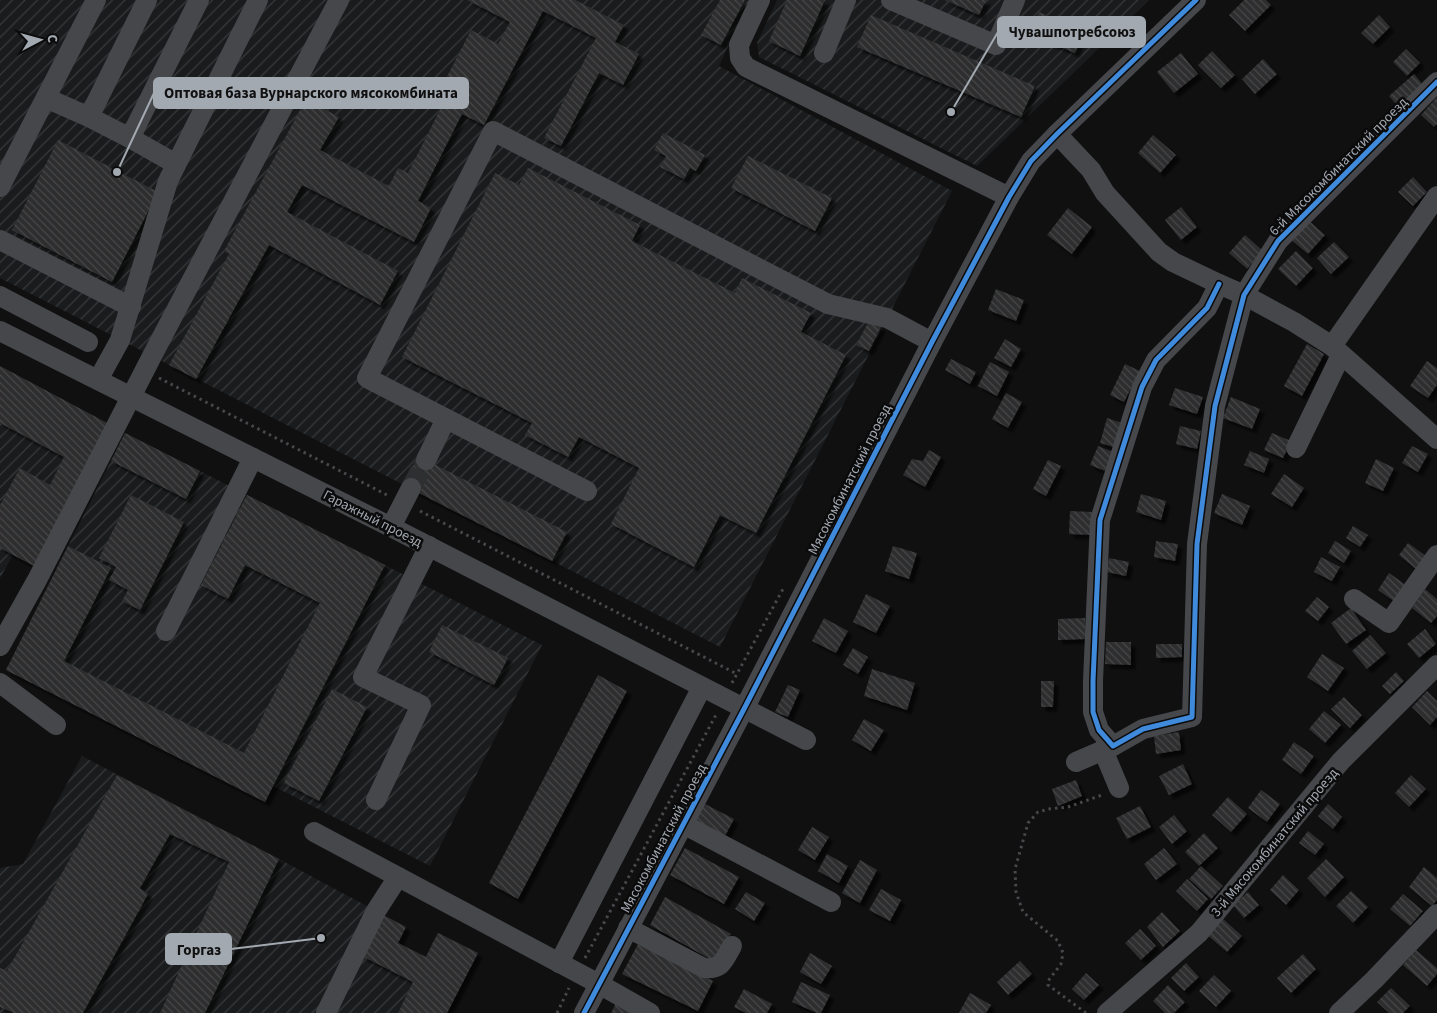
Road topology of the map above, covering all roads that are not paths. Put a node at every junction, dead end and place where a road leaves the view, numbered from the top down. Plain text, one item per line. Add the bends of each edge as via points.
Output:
1 (96, 0) edge
2 (147, 0) edge
3 (199, 0) edge
4 (258, 0) edge
5 (339, 0) edge
6 (760, 0) edge
7 (846, 0) edge
8 (891, 0) edge
9 (1015, 0) edge
10 (1196, 0) edge
11 (824, 53) dead end
12 (1437, 82) edge
13 (46, 98) junction
14 (88, 118) junction
15 (1057, 134) junction
16 (130, 138) junction
17 (176, 164) junction
18 (0, 187) edge
19 (1009, 196) junction
20 (1437, 196) edge
21 (0, 240) edge
22 (1219, 284) junction
23 (1244, 295) junction
24 (0, 296) edge
25 (131, 307) junction
26 (0, 331) edge
27 (88, 342) dead end
28 (932, 342) junction
29 (1337, 350) junction
30 (98, 380) junction
31 (131, 397) junction
32 (446, 419) junction
33 (1437, 439) edge
34 (1296, 448) dead end
35 (253, 458) junction
36 (426, 460) tunnel mouth
37 (587, 491) dead end
38 (407, 496) tunnel mouth
39 (391, 527) junction
40 (428, 546) junction
41 (1437, 555) edge
42 (1354, 599) dead end
43 (166, 631) dead end
44 (0, 646) edge
45 (1437, 665) edge
46 (0, 683) edge
47 (702, 687) junction
48 (744, 709) junction
49 (56, 725) dead end
50 (806, 740) dead end
51 (1108, 748) junction
52 (1076, 762) dead end
53 (1119, 788) road end
54 (376, 800) dead end
55 (684, 824) junction
56 (314, 832) dead end
57 (398, 877) junction
58 (831, 902) dead end
59 (1437, 914) edge
60 (628, 928) junction
61 (732, 946) dead end
62 (559, 963) junction
63 (598, 984) junction
64 (326, 1013) edge
65 (584, 1013) edge
66 (650, 1013) edge
67 (1106, 1013) edge
68 (1339, 1013) edge

1 - 13 street
2 - 14 street
3 - 16 street
4 - 17 street
5 - 31 street
6 - 19 street via 739,45 740,58 746,67
7 - 11 street
8 - 9 street via 996,45
10 - 15 street, Мясокомбинатский проезд
12 - 23 street, 6-й Мясокомбинатский проезд via 1278,241
13 - 14 street
13 - 18 street
14 - 16 street
15 - 19 street, Мясокомбинатский проезд via 1031,161
15 - 22 street via 1158,252
16 - 17 street
17 - 25 street via 168,181
19 - 28 street, Мясокомбинатский проезд
20 - 29 street
21 - 25 street
22 - 23 street
22 - 51 street via 1207,308 1152,367 1142,388 1100,520 1092,681 1094,712
23 - 29 street
23 - 51 street, 6-й Мясокомбинатский проезд via 1215,406 1197,544 1192,717 1143,729
24 - 27 street
25 - 30 street via 120,340
26 - 30 street, Гаражный проезд
28 - 32 street via 887,318 828,304 493,132 367,378
28 - 48 street, Мясокомбинатский проезд
29 - 33 street
29 - 34 street
30 - 31 street, Гаражный проезд
31 - 35 street, Гаражный проезд
31 - 44 street
32 - 36 street
32 - 37 street
35 - 39 street, Гаражный проезд
35 - 43 street
38 - 39 street
39 - 40 street, Гаражный проезд
40 - 47 street, Гаражный проезд
40 - 54 street via 363,677 422,705
41 - 42 street via 1389,623
45 - 67 street, 3-й Мясокомбинатский проезд via 1341,761 1199,932
46 - 49 street
47 - 48 street, Гаражный проезд
47 - 62 street
48 - 50 street, Гаражный проезд
48 - 55 street, Мясокомбинатский проезд
51 - 52 street
51 - 53 street
55 - 58 street
55 - 60 street, Мясокомбинатский проезд
56 - 57 street
57 - 62 street
57 - 64 street via 376,911
59 - 68 street
60 - 61 street via 704,968 714,969 722,964
60 - 63 street, Мясокомбинатский проезд
62 - 63 street
63 - 65 street, Мясокомбинатский проезд
63 - 66 street

